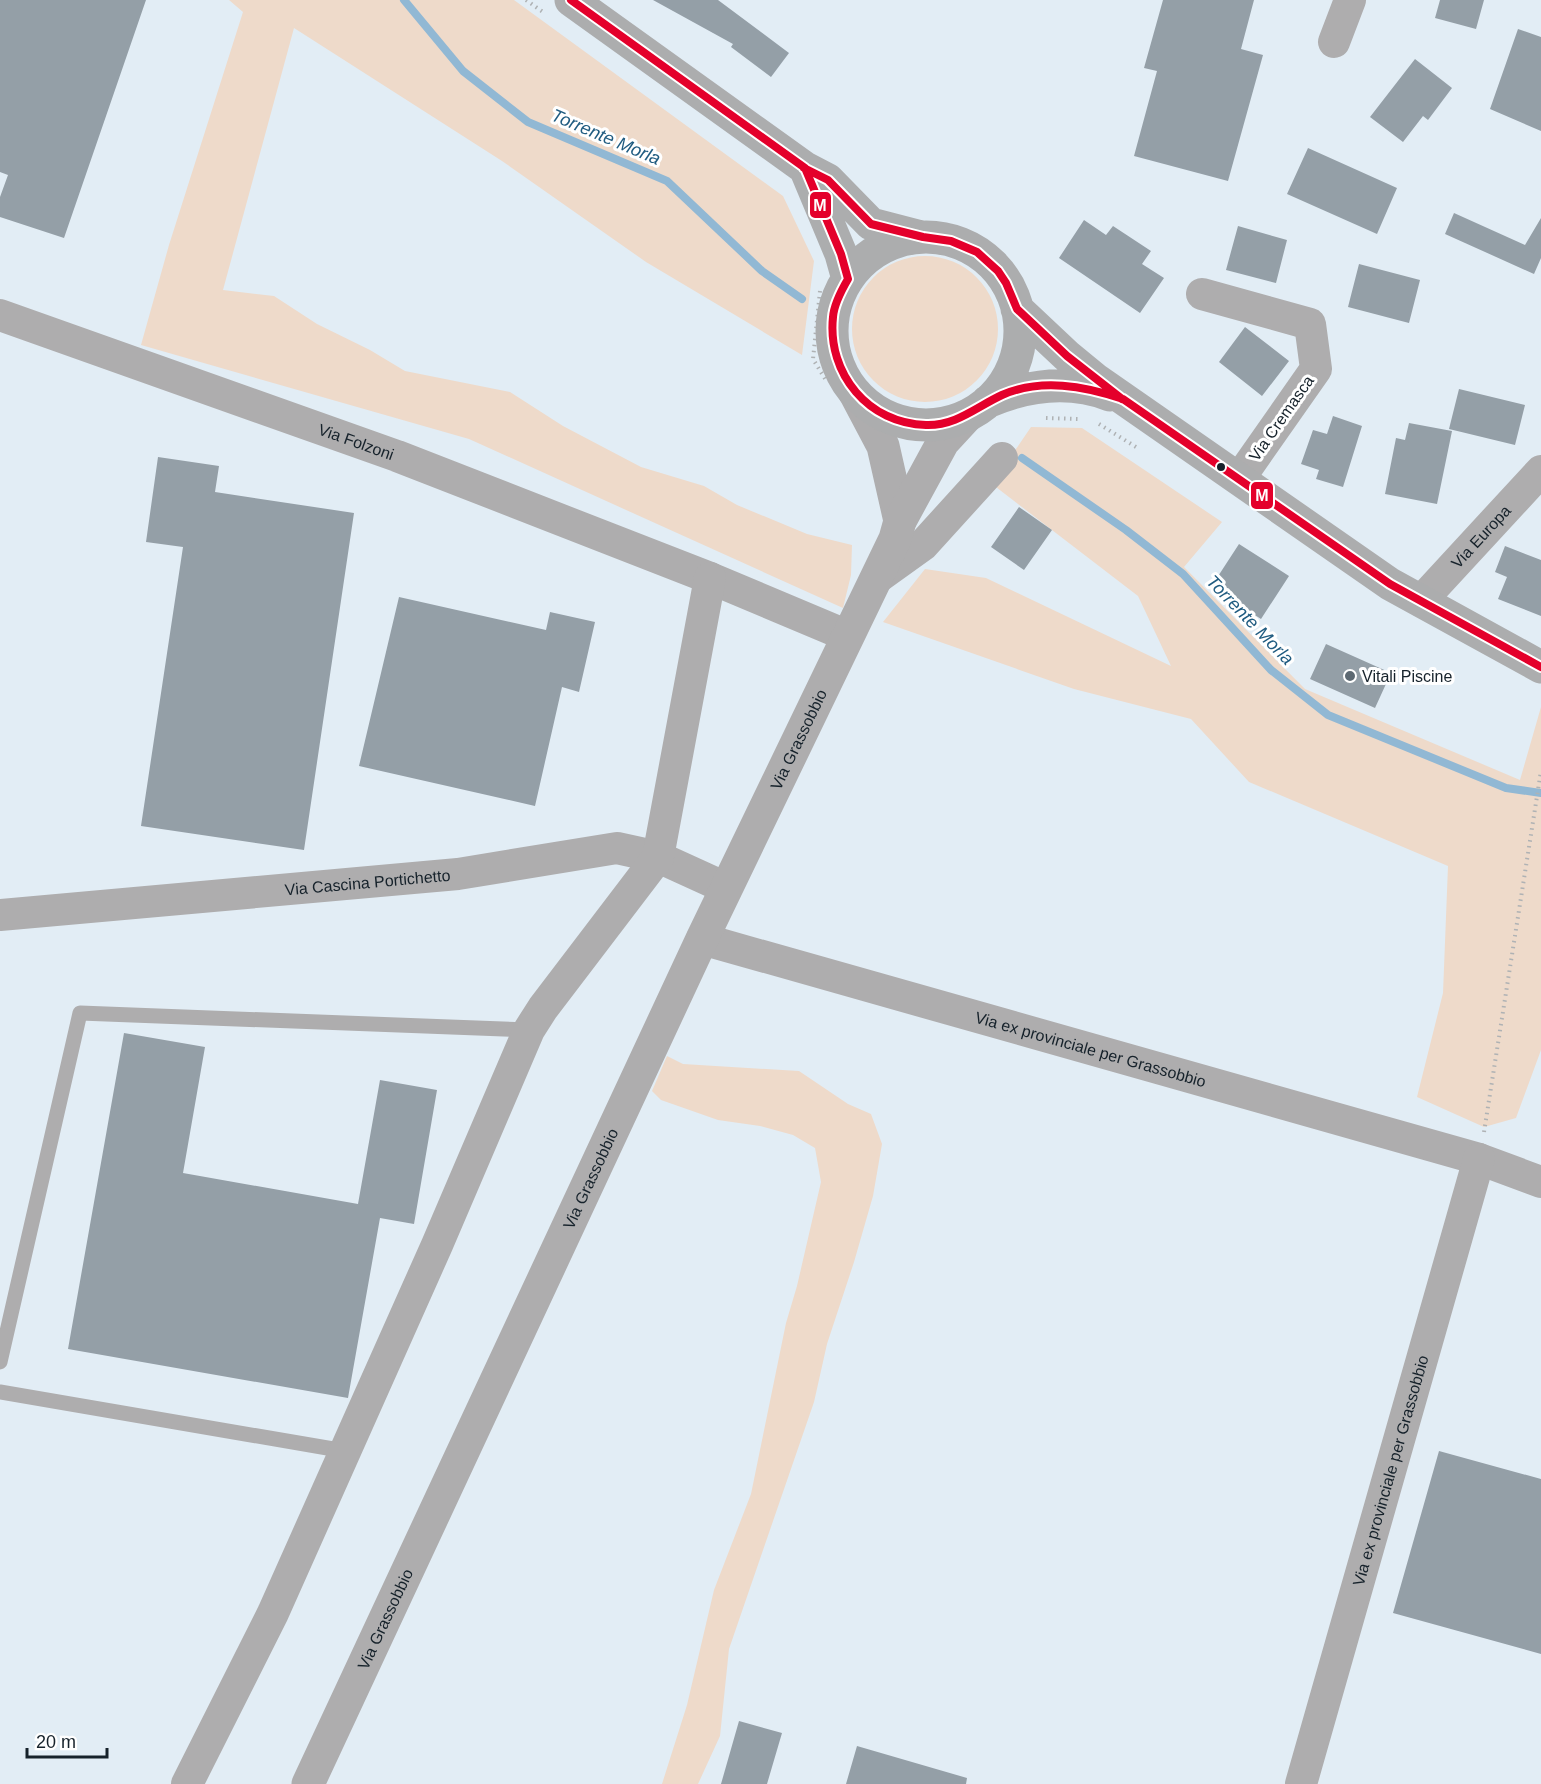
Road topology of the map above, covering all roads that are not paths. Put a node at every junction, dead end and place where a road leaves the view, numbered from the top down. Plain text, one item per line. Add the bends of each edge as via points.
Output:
1 (571, 0) edge
2 (1350, 0) edge
3 (1334, 42) dead end
4 (805, 168) junction
5 (923, 237) junction
6 (848, 279) junction
7 (1202, 294) dead end
8 (1017, 309) junction
9 (0, 315) edge
10 (855, 393) junction
11 (1123, 399) junction
12 (977, 409) junction
13 (1002, 458) dead end
14 (1541, 471) edge
15 (1239, 479) junction
16 (900, 521) junction
17 (710, 578) junction
18 (876, 578) junction
19 (1421, 601) junction
20 (848, 636) junction
21 (1541, 667) edge
22 (658, 857) junction
23 (726, 888) junction
24 (0, 915) edge
25 (702, 939) junction
26 (529, 1030) junction
27 (1479, 1159) junction
28 (1541, 1182) edge
29 (0, 1362) edge
30 (0, 1392) edge
31 (345, 1451) junction
32 (187, 1784) edge
33 (308, 1784) edge
34 (1301, 1784) edge

1 - 4 main road
2 - 3 street
4 - 5 main road via 828,180 871,224
4 - 6 main road
5 - 6 main road via 880,249
5 - 8 main road via 951,241 977,252 998,271
6 - 10 main road via 836,304 832,333 838,365
7 - 15 street, Via Cremasca via 1310,324 1316,369
8 - 11 main road, Via Cremasca via 1067,356
8 - 12 main road via 1020,326 1009,376
9 - 17 street, Via Folzoni via 397,456
10 - 12 main road via 879,413 907,424 938,425
10 - 16 street via 883,446
11 - 12 main road, Via Cremasca via 1080,386 1057,385 1009,393
11 - 15 main road, Via Cremasca
12 - 16 street, Via Grassobbio via 943,442
13 - 18 street, Via Grassobbio via 923,545
14 - 19 street, Via Europa
15 - 19 main road, Via Cremasca via 1390,584
16 - 18 street, Via Grassobbio
17 - 20 street, Via Folzoni
17 - 22 street
18 - 20 street, Via Grassobbio
19 - 21 main road, Via Cremasca
20 - 23 street, Via Grassobbio
22 - 23 street, Via Cascina Portichetto
22 - 24 street, Via Cascina Portichetto via 617,848 458,874
22 - 26 street
23 - 25 street, Via Grassobbio
25 - 27 street, Via ex provinciale per Grassobbio
25 - 33 street, Via Grassobbio
26 - 29 lane via 80,1013
26 - 31 street
27 - 28 street, Via ex provinciale per Grassobbio
27 - 34 street, Via ex provinciale per Grassobbio
30 - 31 lane
31 - 32 street via 273,1613

